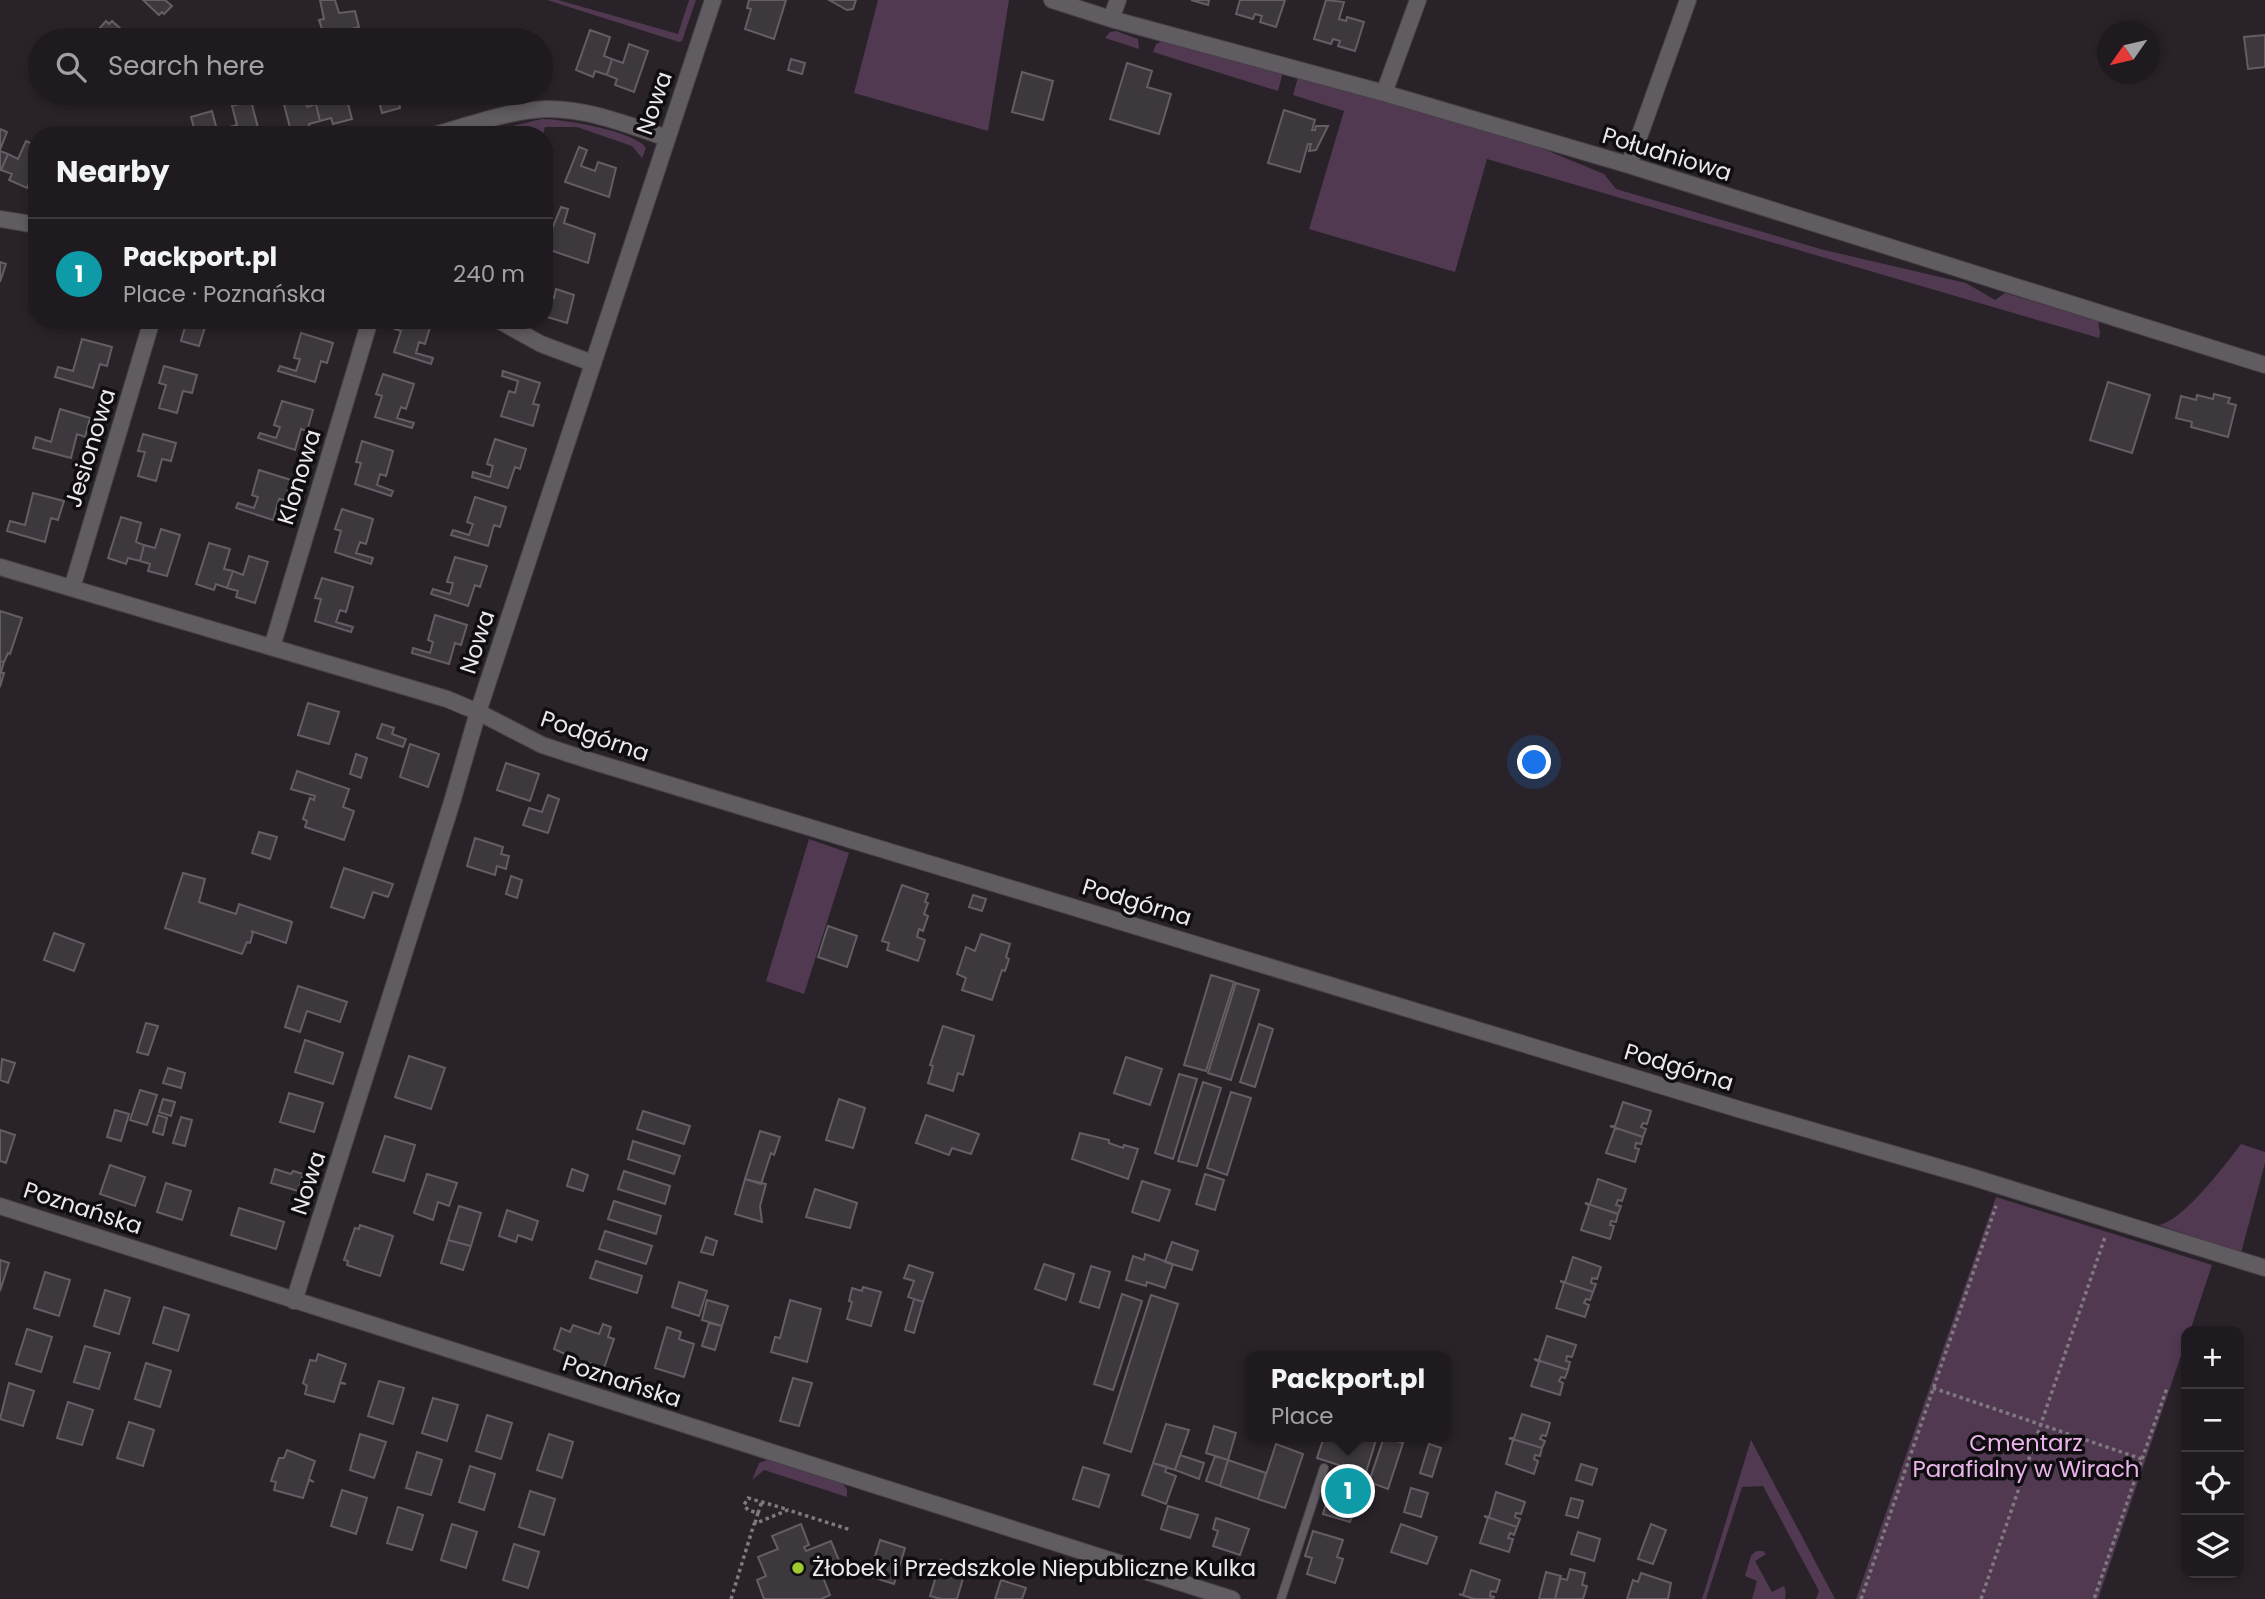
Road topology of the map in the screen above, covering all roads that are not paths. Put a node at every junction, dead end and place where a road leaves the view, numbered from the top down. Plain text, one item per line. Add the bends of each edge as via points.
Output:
1 (713, 0) edge
2 (1052, 0) edge
3 (1118, 0) edge
4 (1418, 0) edge
5 (1688, 0) edge
6 (1111, 19) junction
7 (1384, 93) junction
8 (468, 126) edge
9 (667, 138) junction
10 (1629, 165) junction
11 (0, 219) edge
12 (28, 224) edge
13 (149, 329) edge
14 (367, 329) edge
15 (514, 329) edge
16 (592, 363) junction
17 (2265, 365) edge
18 (0, 567) edge
19 (72, 588) junction
20 (272, 647) junction
21 (478, 712) junction
22 (0, 1206) edge
23 (2265, 1268) edge
24 (294, 1301) junction
25 (1324, 1468) dead end
26 (1232, 1599) edge
27 (1281, 1599) edge

1 - 9 street, Nowa
2 - 6 street, Południowa
3 - 6 street
4 - 7 street
5 - 10 street
6 - 7 street, Południowa
7 - 10 street, Południowa
8 - 9 street via 545,109 563,110
9 - 16 street, Nowa
10 - 17 street, Południowa
11 - 12 street
13 - 19 street, Jesionowa
14 - 20 street, Klonowa
15 - 16 street
16 - 21 street, Nowa
18 - 19 street, Podgórna
19 - 20 street, Podgórna
20 - 21 street, Podgórna
21 - 23 street, Podgórna via 542,745 591,761
21 - 24 street, Nowa
22 - 24 street, Poznańska
24 - 26 street, Poznańska
25 - 27 lane

